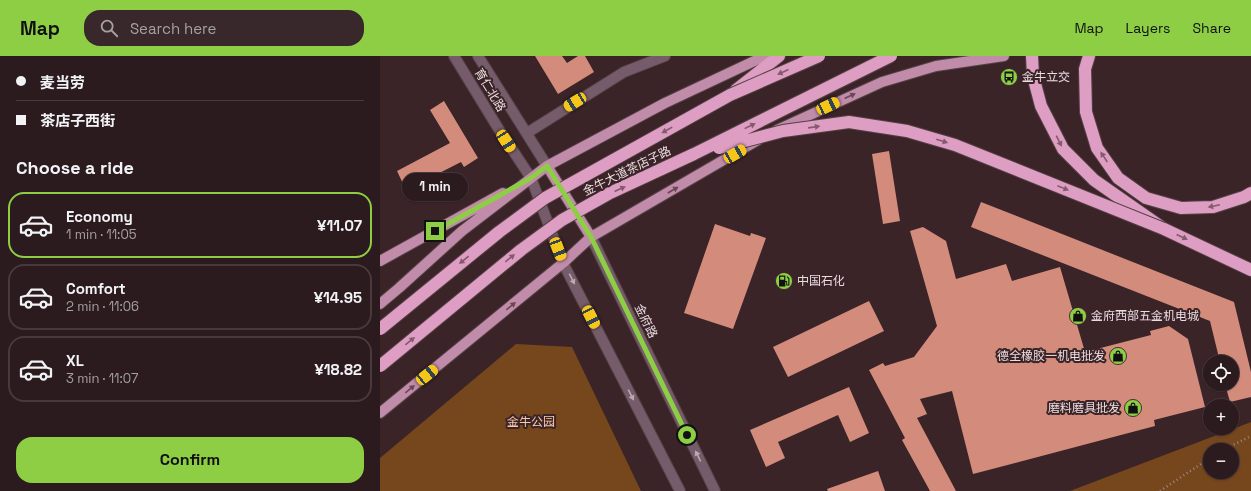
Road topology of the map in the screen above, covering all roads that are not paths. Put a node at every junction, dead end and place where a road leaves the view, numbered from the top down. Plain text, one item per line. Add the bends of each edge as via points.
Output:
1 (454, 56) edge
2 (478, 56) edge
3 (664, 56) edge
4 (765, 56) edge
5 (779, 56) edge
6 (819, 56) edge
7 (892, 56) edge
8 (1004, 56) edge
9 (1032, 56) edge
10 (1089, 56) edge
11 (730, 95) junction
12 (527, 133) junction
13 (694, 154) junction
14 (547, 166) junction
15 (531, 178) junction
16 (1251, 193) edge
17 (1164, 229) junction
18 (591, 237) junction
19 (380, 261) edge
20 (563, 263) junction
21 (1251, 270) edge
22 (380, 304) edge
23 (380, 329) edge
24 (380, 366) edge
25 (380, 413) edge
26 (680, 491) edge
27 (715, 491) edge

1 - 15 street, 育仁北路
2 - 12 street
3 - 12 street via 624,72
4 - 14 main road via 665,103
5 - 11 highway, bridge
6 -> 11 highway, 金牛大道茶店子路, bridge
13 -> 7 highway, 金牛大道茶店子路, bridge
18 -> 8 main road via 774,131 882,82 936,66
9 -> 17 highway, bridge via 1033,76 1041,106 1063,149 1094,180
16 -> 10 highway via 1213,207 1181,208 1146,198 1118,178 1097,148 1086,112 1085,69
11 -> 23 highway, 金牛大道茶店子路, bridge via 545,198
12 - 14 street
13 -> 17 highway, bridge via 783,131 849,122 907,131 955,145
24 -> 13 highway, 金牛大道茶店子路, bridge via 521,250 562,220
14 - 15 main road
14 - 18 main road, 金府路
15 - 19 main road
15 - 20 street
15 - 22 main road via 462,231
17 -> 21 highway
18 - 20 main road
27 -> 18 street, 金府路
25 -> 20 main road
20 -> 26 street

